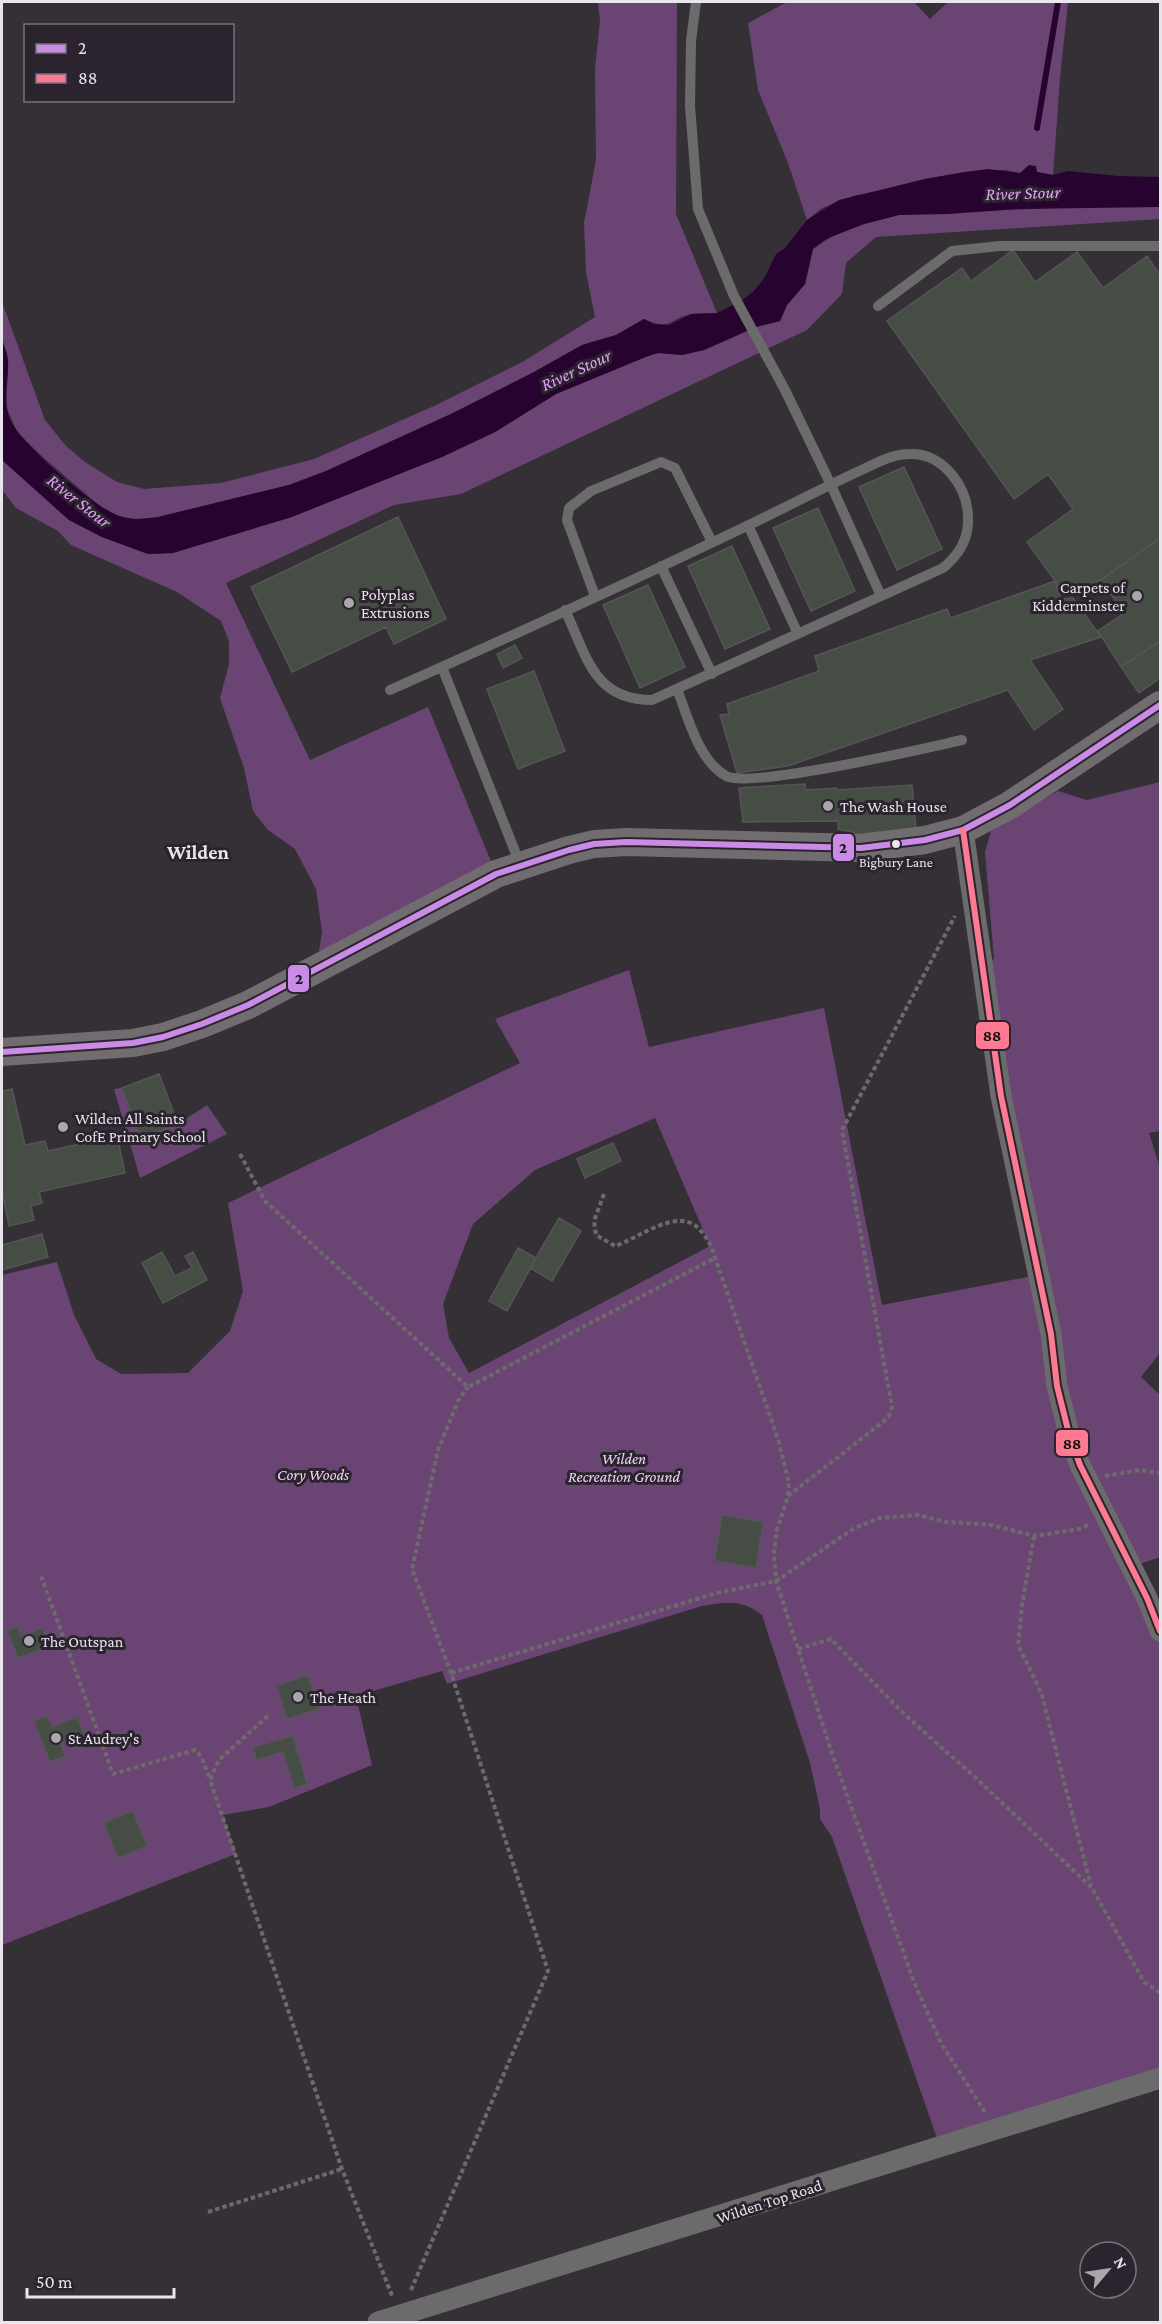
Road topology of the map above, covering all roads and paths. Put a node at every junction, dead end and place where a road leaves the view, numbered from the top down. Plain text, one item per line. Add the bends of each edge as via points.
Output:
1 (696, 2) edge
2 (1161, 246) edge
3 (878, 306) dead end
4 (831, 484) junction
5 (748, 525) junction
6 (712, 542) junction
7 (661, 566) junction
8 (595, 596) junction
9 (881, 596) junction
10 (565, 610) junction
11 (798, 634) junction
12 (442, 667) junction
13 (711, 674) junction
14 (677, 689) junction
15 (390, 690) dead end
16 (1161, 705) edge
17 (962, 740) dead end
18 (963, 830) junction
19 (520, 864) junction
20 (970, 886) junction
21 (2, 1052) edge
22 (240, 1154) dead end
23 (604, 1194) dead end
24 (715, 1258) junction
25 (468, 1388) junction
26 (1161, 1473) edge
27 (1087, 1480) junction
28 (788, 1496) junction
29 (1106, 1518) junction
30 (1034, 1536) junction
31 (41, 1576) dead end
32 (776, 1581) junction
33 (1161, 1631) edge
34 (798, 1649) junction
35 (451, 1673) junction
36 (268, 1716) dead end
37 (210, 1780) junction
38 (1092, 1888) junction
39 (1161, 1993) edge
40 (1161, 2078) edge
41 (996, 2129) junction
42 (342, 2169) junction
43 (208, 2212) dead end
44 (400, 2316) junction
45 (378, 2322) edge

1 - 4 lane via 690,106 698,209 734,296
2 - 3 lane via 1000,246 952,251
4 - 5 lane
4 - 9 lane
4 - 9 lane via 892,456 919,454 946,468 964,493 968,528 957,555 943,568
5 - 6 lane
5 - 11 lane
6 - 7 lane
6 - 8 lane via 675,468 661,462 591,491 568,508 567,520
7 - 8 lane
7 - 13 lane
8 - 10 lane
9 - 11 lane
10 - 12 lane
10 - 14 lane via 598,679 614,693 634,700 652,700
11 - 13 lane
12 - 15 lane
12 - 19 lane
13 - 14 lane
14 - 17 lane via 696,739 713,766 740,779 794,773
16 - 18 street via 1010,806
18 - 19 street via 925,840 861,848 615,843 569,849
18 - 20 street
19 - 21 street via 460,891 248,1005 202,1024 133,1043
20 - 27 street via 1000,1096 1049,1324 1057,1386 1069,1434
20 - 28 path via 842,1130 892,1407 883,1422
22 - 25 path via 265,1201
23 - 24 path via 594,1221 596,1235 607,1243 615,1246 666,1223 683,1221 703,1232
24 - 25 path
24 - 28 path via 778,1439 789,1483
25 - 35 path via 458,1401 438,1450 412,1569
26 - 27 path via 1140,1470
27 - 29 street
28 - 32 path via 777,1530
29 - 30 path via 1079,1529
29 - 33 street
30 - 32 path via 992,1525 946,1522 918,1515 879,1518 853,1529
30 - 38 path via 1018,1645 1041,1692
31 - 37 path via 113,1774 195,1750
32 - 34 path
32 - 35 path via 717,1593
34 - 38 path via 831,1639 904,1714
34 - 41 path via 914,1982 941,2043
35 - 44 path via 548,1971
36 - 37 path via 219,1760
37 - 42 path
38 - 39 path via 1144,1982
40 - 41 street, Wilden Top Road
41 - 44 street, Wilden Top Road
42 - 43 path
42 - 44 path
44 - 45 street, Wilden Top Road

